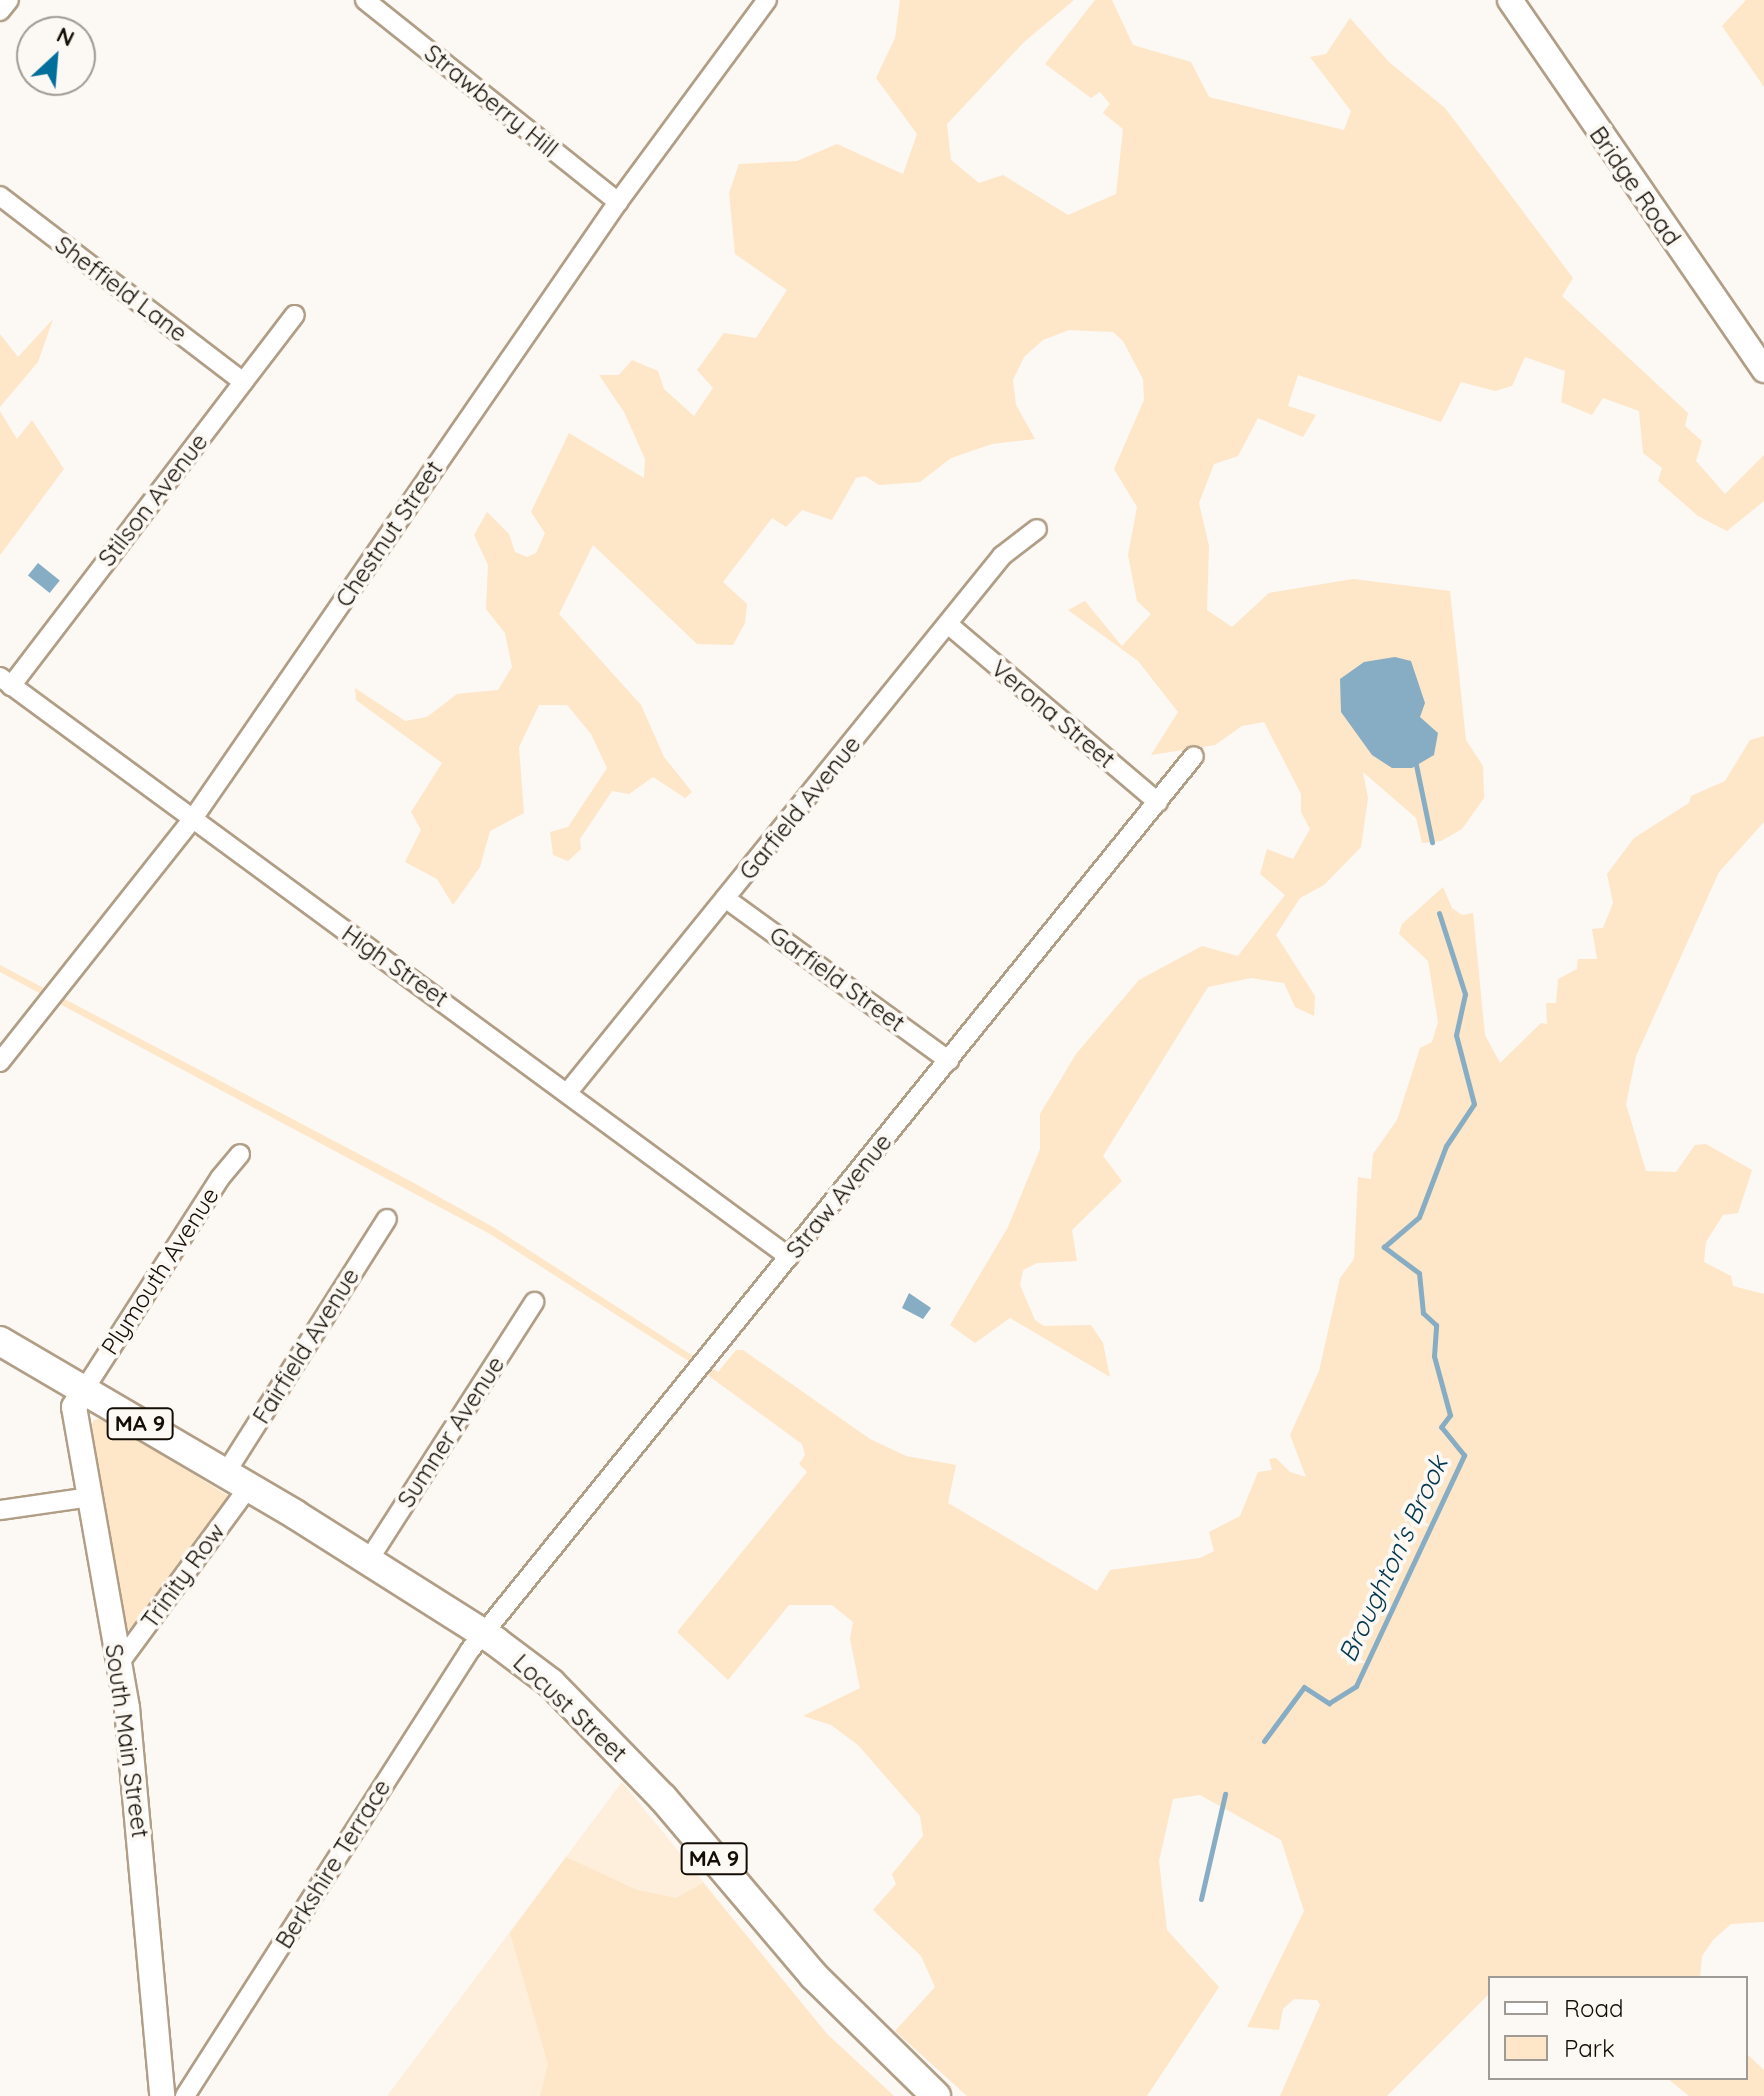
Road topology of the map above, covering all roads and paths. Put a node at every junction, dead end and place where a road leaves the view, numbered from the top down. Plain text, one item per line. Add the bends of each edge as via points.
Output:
1 (9, 0) edge
2 (767, 0) edge
3 (1510, 0) edge
4 (373, 2) edge
5 (0, 11) edge
6 (0, 196) edge
7 (618, 202) junction
8 (295, 315) dead end
9 (1764, 370) edge
10 (243, 382) junction
11 (1037, 529) dead end
12 (949, 625) junction
13 (5, 682) edge
14 (1194, 756) dead end
15 (1158, 802) junction
16 (192, 820) junction
17 (725, 898) junction
18 (949, 1061) junction
19 (0, 1062) edge
20 (568, 1092) junction
21 (240, 1154) dead end
22 (387, 1219) dead end
23 (789, 1257) junction
24 (534, 1302) dead end
25 (0, 1341) edge
26 (84, 1390) junction
27 (237, 1481) junction
28 (90, 1497) junction
29 (0, 1510) edge
30 (368, 1561) junction
31 (482, 1633) junction
32 (118, 1665) junction
33 (162, 2096) edge
34 (185, 2096) edge
35 (936, 2096) edge

1 - 5 street
2 - 7 street, Chestnut Street
3 - 9 main road, Bridge Road
4 - 7 street, Strawberry Hill
6 - 10 street, Sheffield Lane
7 - 16 street, Chestnut Street
8 - 10 street, Stilson Avenue
10 - 13 street, Stilson Avenue
11 - 12 street, Garfield Avenue via 1002,556
12 - 15 street, Verona Street
12 - 17 street, Garfield Avenue
13 - 16 street, High Street
14 - 15 street, Straw Avenue
15 - 18 street, Straw Avenue
16 - 19 street, Chestnut Street
16 - 20 street, High Street
17 - 18 street, Garfield Street
17 - 20 street, Garfield Avenue
18 - 23 street, Straw Avenue
20 - 23 street, High Street
21 - 26 street, Plymouth Avenue
22 - 27 street, Fairfield Avenue
23 - 31 street, Straw Avenue
24 - 30 street, Sumner Avenue
25 - 26 highway, MA 9
26 - 27 highway, Locust Street / MA 9
26 - 28 main road, South Main Street via 74,1407
27 - 30 highway, Locust Street / MA 9
27 - 32 street, Trinity Row
28 - 29 street
28 - 32 main road, South Main Street
30 - 31 highway, Locust Street / MA 9
31 - 34 street, Berkshire Terrace
31 - 35 highway, Locust Street / MA 9 via 573,1703 663,1798 814,1976
32 - 33 main road, South Main Street via 132,1751

